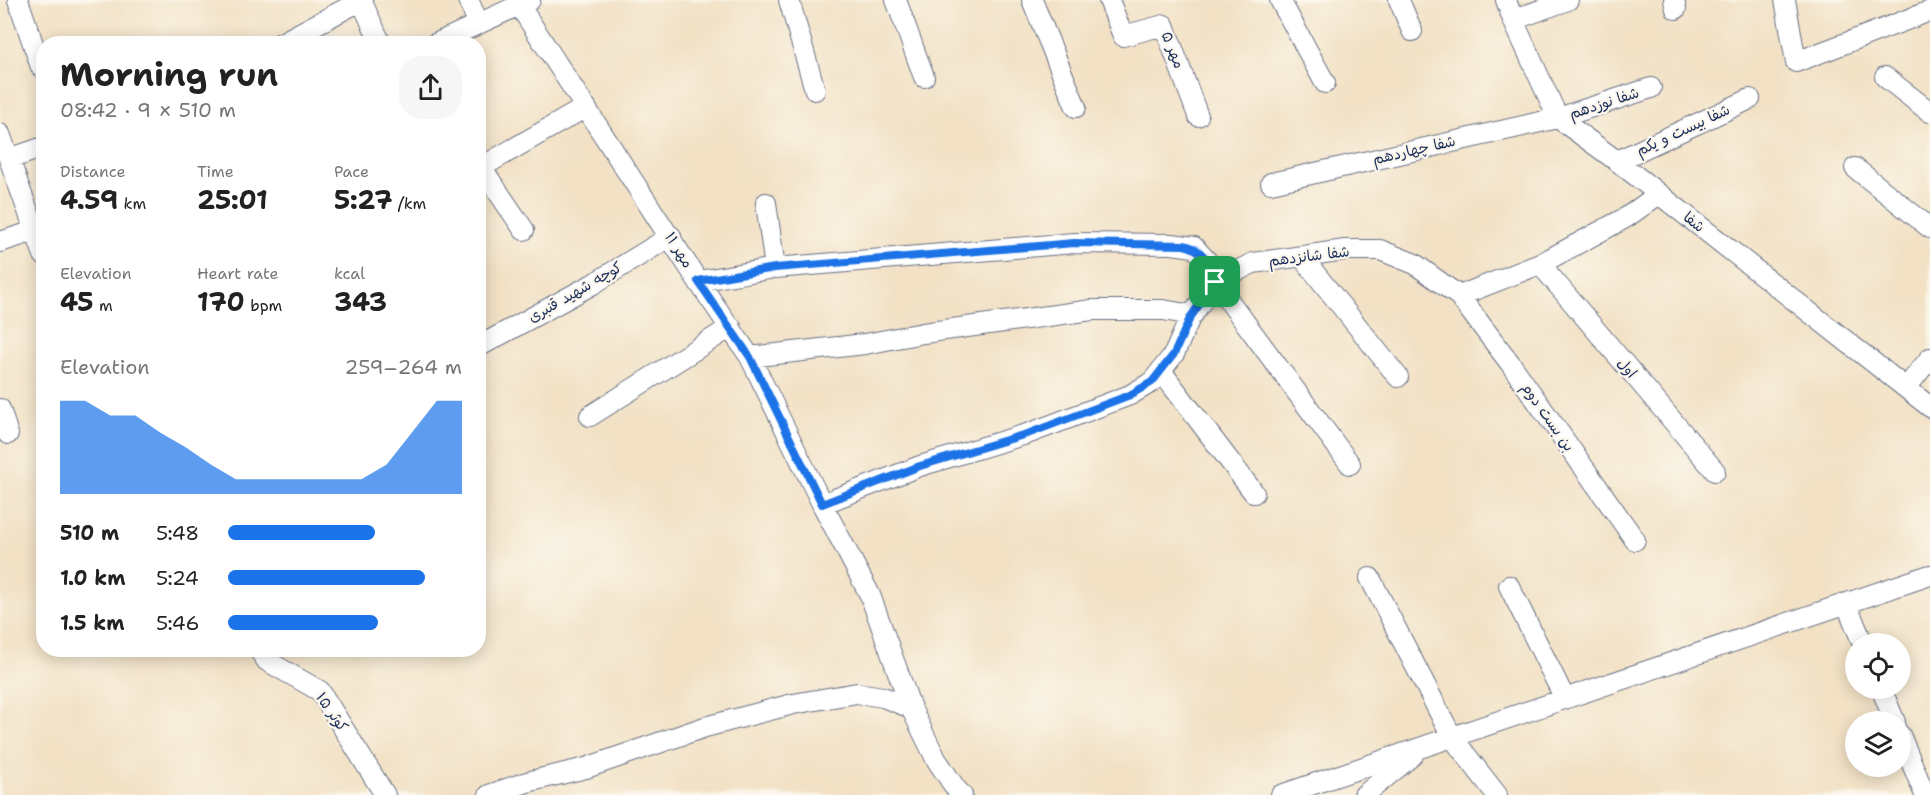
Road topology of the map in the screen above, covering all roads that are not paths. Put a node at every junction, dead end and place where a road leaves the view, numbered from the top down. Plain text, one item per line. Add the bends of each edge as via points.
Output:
1 (18, 0) edge
2 (362, 0) edge
3 (468, 0) edge
4 (789, 0) edge
5 (896, 0) edge
6 (1032, 0) edge
7 (1109, 0) edge
8 (1280, 0) edge
9 (1399, 0) edge
10 (1506, 0) edge
11 (1568, 0) edge
12 (1785, 0) edge
13 (524, 2) edge
14 (1930, 11) edge
15 (1513, 20) junction
16 (479, 24) junction
17 (1412, 31) dead end
18 (294, 36) edge
19 (378, 36) edge
20 (453, 36) edge
21 (36, 52) edge
22 (924, 76) dead end
23 (1885, 77) dead end
24 (1325, 83) dead end
25 (1651, 88) dead end
26 (815, 90) dead end
27 (1750, 99) dead end
28 (1076, 106) dead end
29 (586, 107) junction
30 (1930, 112) edge
31 (1198, 116) dead end
32 (1558, 118) junction
33 (0, 134) edge
34 (36, 150) edge
35 (9, 159) junction
36 (1617, 161) junction
37 (486, 165) edge
38 (1855, 168) dead end
39 (486, 176) edge
40 (1271, 183) dead end
41 (1659, 194) junction
42 (766, 203) dead end
43 (36, 222) edge
44 (1930, 228) edge
45 (36, 230) edge
46 (524, 230) dead end
47 (671, 236) junction
48 (0, 242) edge
49 (1302, 257) junction
50 (1540, 264) junction
51 (775, 268) junction
52 (698, 281) junction
53 (1215, 282) junction
54 (1459, 296) junction
55 (1192, 315) junction
56 (731, 327) junction
57 (486, 343) edge
58 (750, 357) junction
59 (1930, 358) edge
60 (1161, 371) junction
61 (1398, 376) dead end
62 (1906, 388) junction
63 (1930, 407) edge
64 (0, 410) edge
65 (590, 416) dead end
66 (8, 434) dead end
67 (1350, 464) dead end
68 (1714, 471) dead end
69 (1254, 493) dead end
70 (822, 504) junction
71 (1635, 540) dead end
72 (1930, 575) edge
73 (1370, 578) dead end
74 (1509, 586) dead end
75 (1846, 603) junction
76 (1858, 633) edge
77 (264, 657) edge
78 (1565, 699) junction
79 (911, 708) junction
80 (1452, 737) junction
81 (1424, 747) junction
82 (1911, 761) edge
83 (385, 795) edge
84 (489, 795) edge
85 (962, 795) edge
86 (1281, 795) edge
87 (1364, 795) edge
88 (1497, 795) edge
89 (1925, 795) edge

1 - 21 street
2 - 18 street
2 - 19 street
3 - 16 street
4 - 26 street
5 - 22 street
6 - 28 street
7 - 31 street, مهر ۵ via 1123,36 1164,25
8 - 24 street
9 - 17 street
10 - 15 street, شفا
11 - 15 street
12 - 14 street via 1796,62
13 - 16 street
13 - 29 street, مهر ۱۱
15 - 32 street, شفا
16 - 20 street
23 - 30 street
25 - 32 street, شفا نوزدهم
27 - 36 street, شفا بیست و یکم
29 - 37 street
29 - 47 street, مهر ۱۱
32 - 36 street, شفا
32 - 40 street, شفا چهاردهم
33 - 35 street
34 - 35 street
35 - 43 street
36 - 41 street, شفا
38 - 44 street
39 - 46 street
41 - 50 street via 1627,217
41 - 62 street, شفا
42 - 51 street
45 - 48 street
47 - 52 street, مهر ۱۱
47 - 57 street, کوچه شهید قنبری
49 - 53 street, شفا شانزدهم via 1253,263
49 - 54 street, شفا شانزدهم via 1345,250 1380,250 1415,264
49 - 61 street
50 - 54 street
50 - 68 street, اول
51 - 52 street
51 - 53 street via 1074,243 1172,244 1194,247 1202,253
52 - 56 street, مهر ۱۱
53 - 55 street, شفا شانزدهم
53 - 67 street
54 - 71 street, بن بست دوم
55 - 58 street via 1163,310 1092,310
55 - 60 street, شفا شانزدهم via 1174,354
56 - 58 street, مهر ۱۱
56 - 65 street
58 - 70 street, مهر ۱۱
59 - 62 street
60 - 69 street
60 - 70 street, شفا شانزدهم via 1152,382 1130,395 1030,433 920,466
62 - 63 street, شفا
64 - 66 street
70 - 79 street, مهر ۱۱ via 870,595
72 - 75 street
73 - 80 street
74 - 78 street
75 - 76 street
75 - 78 street
77 - 83 street, کوثر ۱۵ via 320,691
78 - 80 street
79 - 84 street via 883,697 857,693 793,704 705,727 586,768
79 - 85 street, مهر ۱۱ via 936,759
80 - 81 street
80 - 88 street
81 - 86 street
81 - 87 street
82 - 89 street

